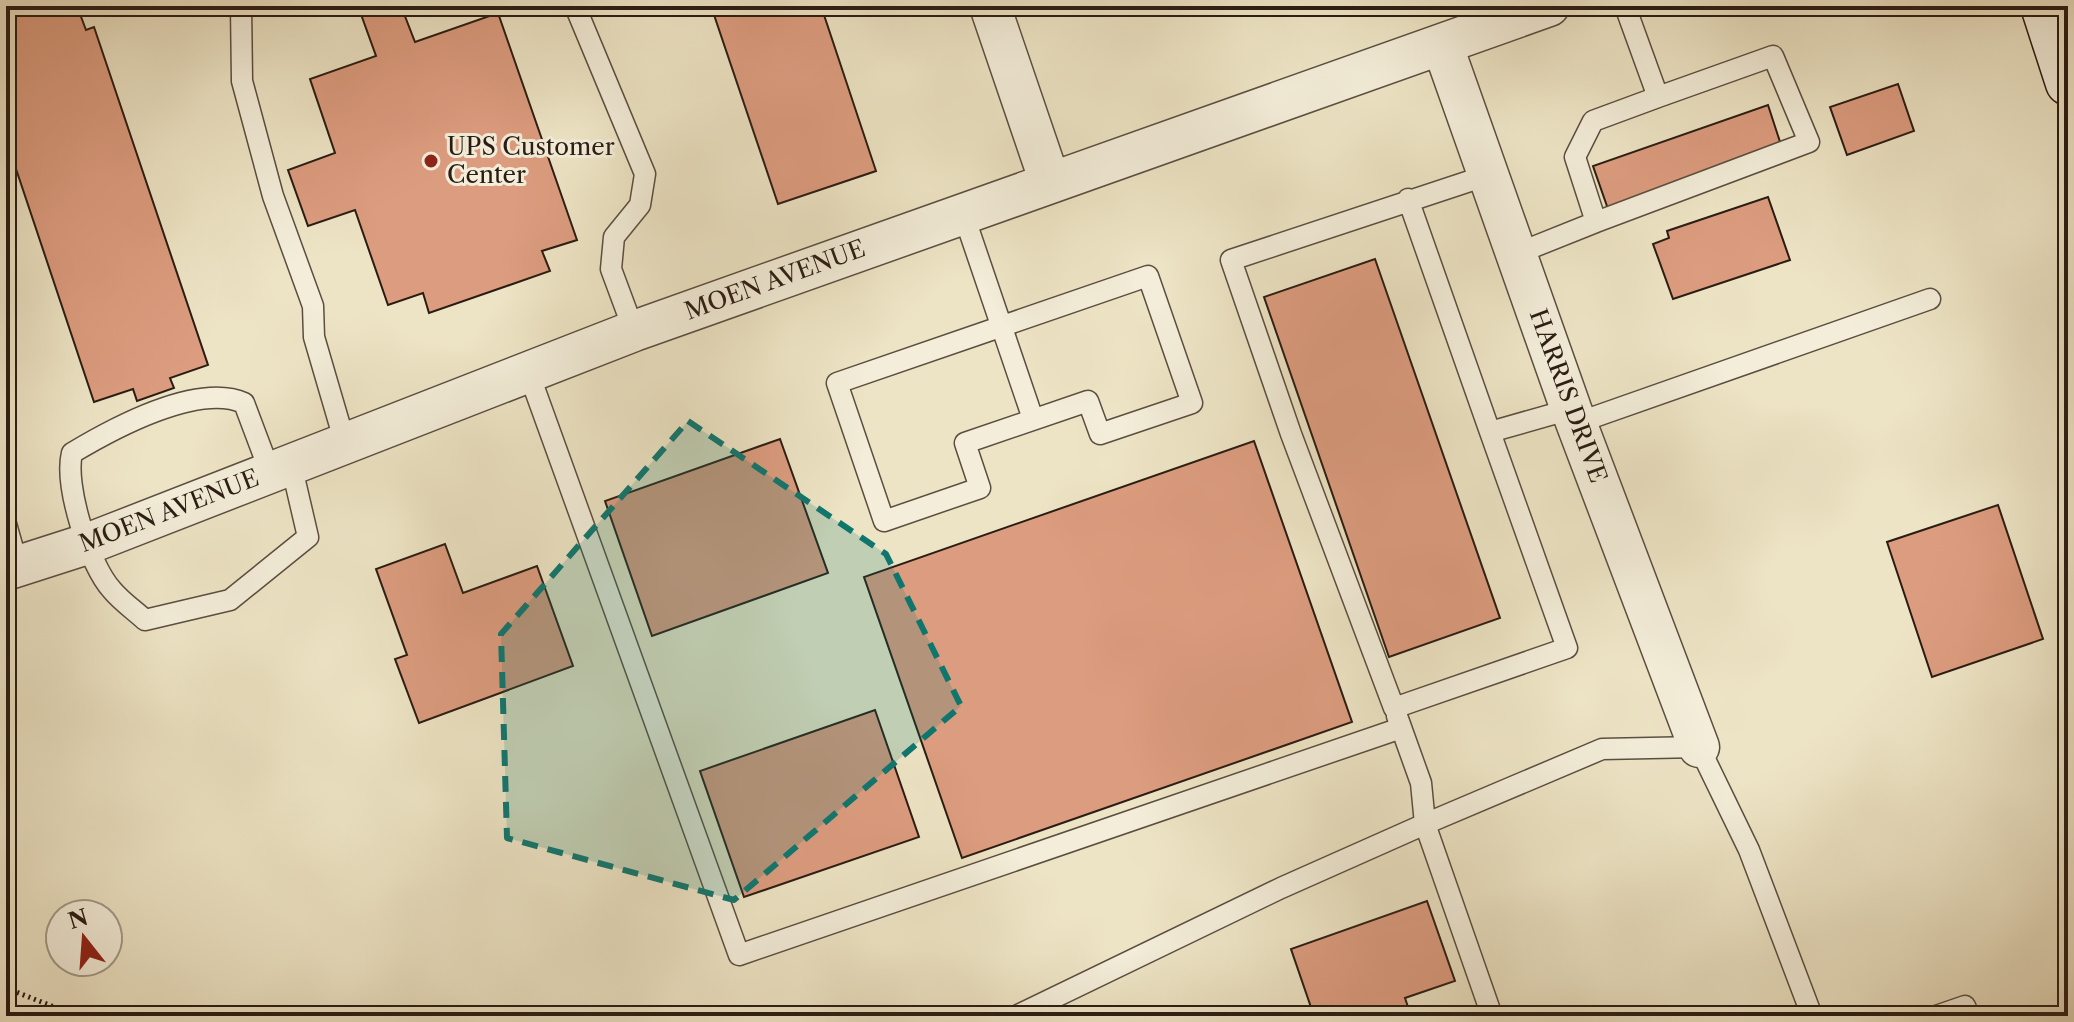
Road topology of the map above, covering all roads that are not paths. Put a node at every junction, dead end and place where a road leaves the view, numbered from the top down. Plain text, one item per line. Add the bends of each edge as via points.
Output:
1 (241, 6) edge
2 (575, 6) edge
3 (990, 6) edge
4 (1549, 6) edge
5 (1625, 6) edge
6 (2043, 6) edge
7 (1442, 44) junction
8 (2068, 83) edge
9 (1658, 97) junction
10 (1488, 175) junction
11 (1050, 182) junction
12 (1408, 199) junction
13 (963, 213) junction
14 (1596, 222) junction
15 (1516, 254) junction
16 (1930, 299) dead end
17 (1003, 326) junction
18 (634, 331) junction
19 (528, 371) junction
20 (1574, 416) junction
21 (1033, 419) junction
22 (1490, 432) junction
23 (345, 443) junction
24 (280, 468) junction
25 (6, 524) edge
26 (87, 544) junction
27 (12, 568) edge
28 (1394, 708) junction
29 (1401, 728) junction
30 (1699, 747) junction
31 (1425, 824) junction
32 (1016, 1016) edge
33 (1492, 1016) edge
34 (1812, 1016) edge
35 (1936, 1016) edge
36 (1969, 1016) edge

1 - 23 lane via 242,81 273,196 313,306 314,337
2 - 18 lane via 645,174 640,205 614,237 611,269
3 - 11 street
4 - 7 street, MOEN AVENUE
5 - 9 lane
6 - 8 main road
7 - 10 street, HARRIS DRIVE
7 - 11 street, MOEN AVENUE
9 - 14 lane via 1593,121 1575,157
9 - 14 lane via 1773,56 1809,142
10 - 12 lane
10 - 15 street, HARRIS DRIVE
11 - 13 street, MOEN AVENUE
12 - 22 lane
12 - 28 lane via 1231,260
13 - 17 lane
13 - 18 street, MOEN AVENUE
14 - 15 lane
15 - 20 street, HARRIS DRIVE
16 - 20 lane
17 - 21 lane
17 - 21 lane via 1148,276 1192,403 1100,434 1088,401
17 - 21 lane via 837,383 884,521 980,488 965,443
18 - 19 street, MOEN AVENUE
19 - 23 street, MOEN AVENUE
19 - 29 lane via 739,955
20 - 22 lane
20 - 30 street, HARRIS DRIVE
22 - 28 lane via 1567,648
23 - 24 street, MOEN AVENUE
24 - 26 street, MOEN AVENUE
24 - 26 lane via 244,403 233,398 194,399 107,432 72,453 68,468
24 - 26 lane via 308,537 230,600 145,620 110,589
25 - 27 lane
26 - 27 street, MOEN AVENUE
28 - 29 lane
29 - 31 lane via 1421,783
30 - 31 lane via 1602,749
30 - 34 lane via 1749,850
31 - 32 lane
31 - 33 lane
35 - 36 lane via 1965,1006

